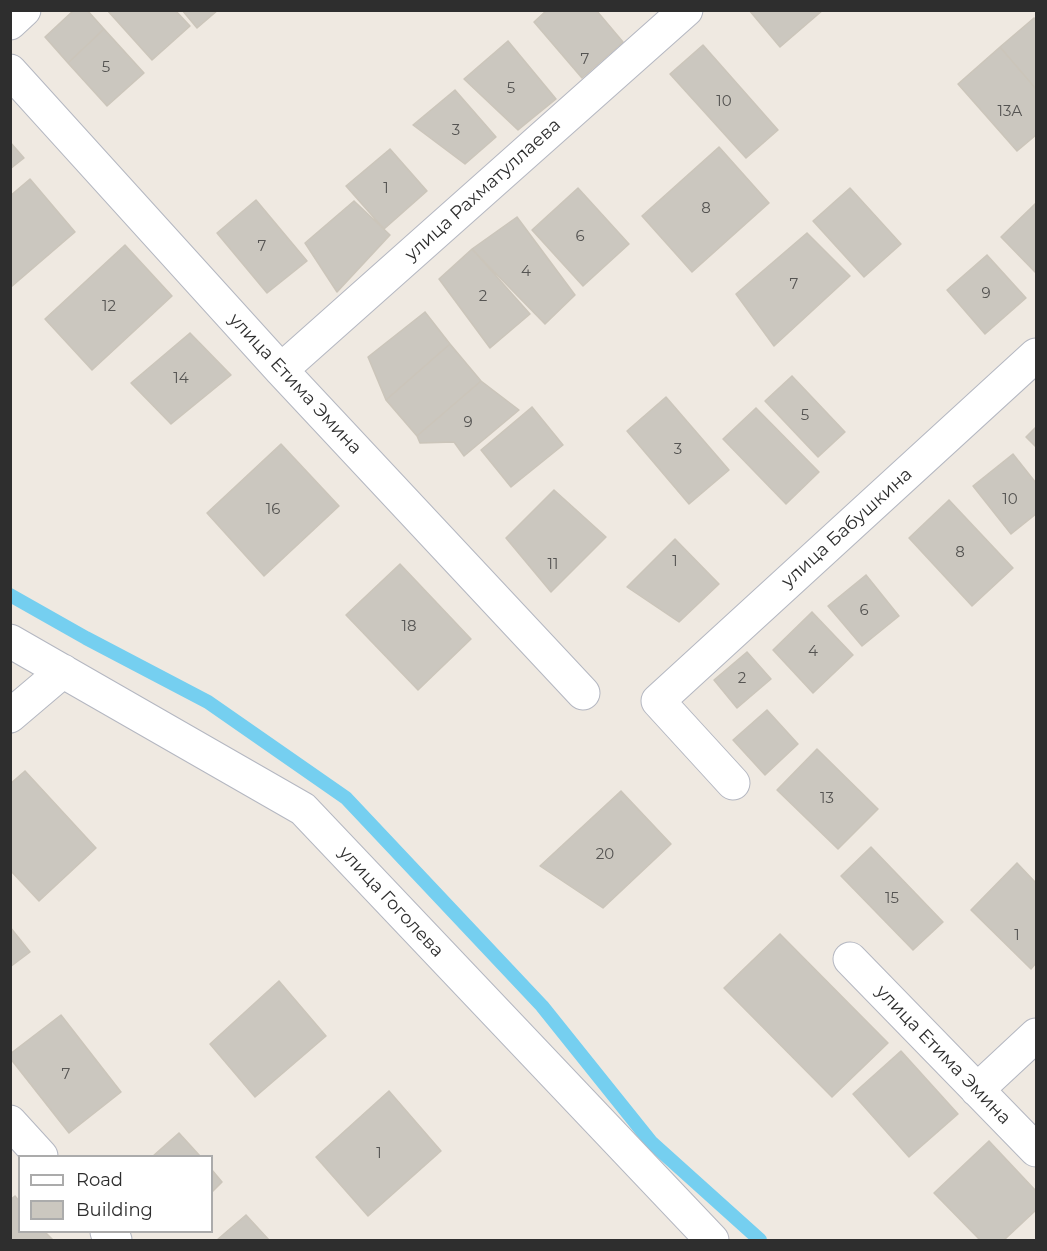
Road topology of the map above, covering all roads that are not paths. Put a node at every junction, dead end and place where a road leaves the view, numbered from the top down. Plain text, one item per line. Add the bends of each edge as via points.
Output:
1 (24, 10) edge
2 (686, 10) edge
3 (10, 23) edge
4 (10, 71) edge
5 (1036, 355) edge
6 (281, 370) junction
7 (10, 641) edge
8 (63, 671) junction
9 (583, 693) dead end
10 (10, 716) edge
11 (733, 783) dead end
12 (850, 959) dead end
13 (1036, 1035) edge
14 (977, 1090) junction
15 (10, 1122) edge
16 (1036, 1150) edge
17 (40, 1155) edge
18 (712, 1240) edge

1 - 3 street
2 - 6 street, улица Рахматуллаева
4 - 6 street, улица Етима Эмина
5 - 11 street, улица Бабушкина via 658,701
6 - 9 street, улица Етима Эмина
7 - 8 street, улица Гоголева
8 - 10 street
8 - 18 street, улица Гоголева via 303,809
12 - 14 street, улица Етима Эмина
13 - 14 street
14 - 16 street, улица Етима Эмина
15 - 17 street

